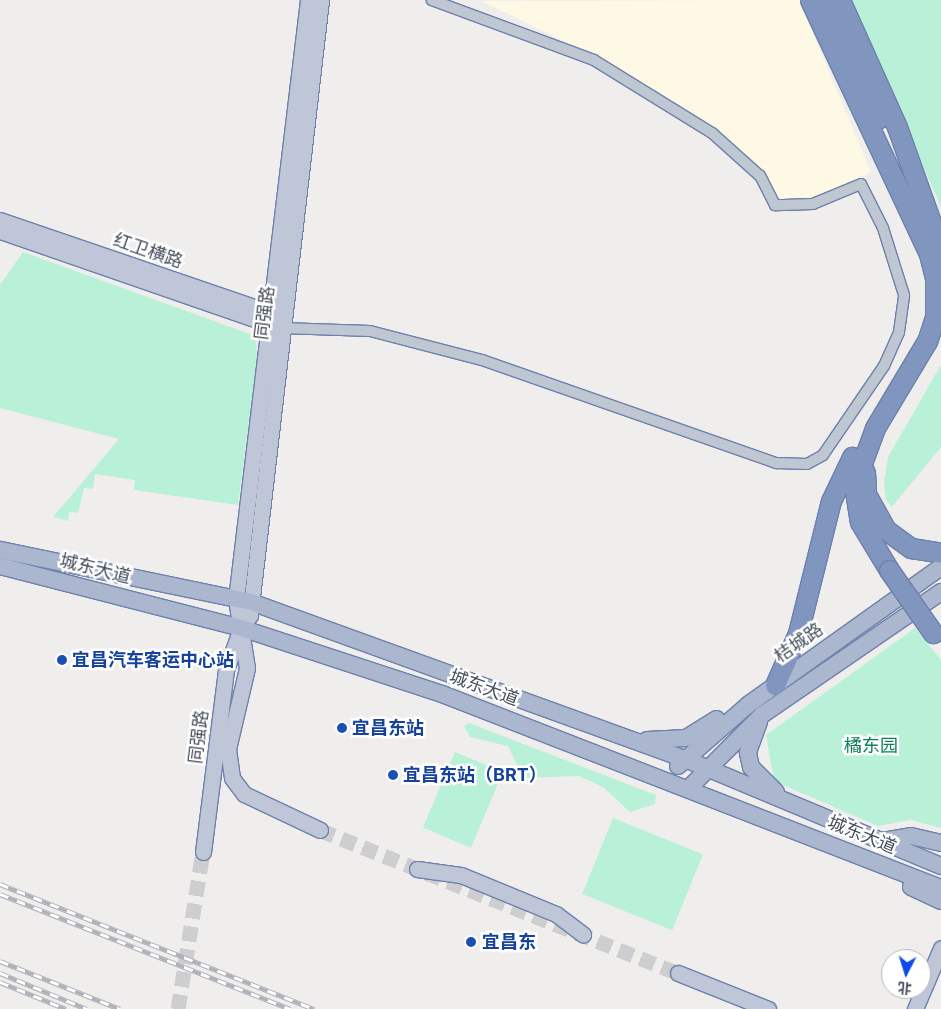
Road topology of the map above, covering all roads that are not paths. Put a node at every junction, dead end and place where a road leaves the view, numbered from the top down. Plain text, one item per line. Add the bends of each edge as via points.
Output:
1 (308, 0) edge
2 (321, 0) edge
3 (432, 0) edge
4 (810, 0) edge
5 (825, 0) edge
6 (840, 0) edge
7 (0, 220) edge
8 (0, 231) edge
9 (941, 251) edge
10 (276, 321) junction
11 (941, 330) edge
12 (874, 428) junction
13 (862, 480) junction
14 (0, 539) edge
15 (0, 550) edge
16 (941, 553) edge
17 (78, 564) junction
18 (0, 566) edge
19 (941, 567) edge
20 (891, 568) junction
21 (0, 577) edge
22 (78, 585) junction
23 (941, 592) edge
24 (244, 600) junction
25 (241, 628) junction
26 (938, 634) edge
27 (775, 685) junction
28 (762, 715) junction
29 (629, 738) junction
30 (685, 759) junction
31 (707, 768) junction
32 (666, 778) junction
33 (690, 787) junction
34 (790, 803) junction
35 (743, 809) junction
36 (320, 830) tunnel mouth
37 (883, 841) junction
38 (941, 843) edge
39 (203, 852) tunnel mouth
40 (941, 866) edge
41 (417, 869) dead end
42 (941, 888) edge
43 (941, 901) edge
44 (583, 934) dead end
45 (941, 948) edge
46 (678, 973) tunnel mouth
47 (768, 1009) edge
48 (915, 1009) edge

1 - 10 street, 同强路
2 - 10 street, 同强路
3 - 10 street via 594,60 712,133 760,176 775,205 813,204 861,184 883,228 904,295 900,332 884,366 828,448 807,464 776,463 482,360 370,331
4 - 12 highway via 929,254 935,278 935,317 928,341
5 - 9 highway
6 - 9 highway via 897,127
7 - 10 street, 红卫横路
8 - 10 street, 红卫横路
10 - 24 street, 同强路
11 - 13 highway via 930,359 869,459
12 - 20 highway via 856,476 854,496 860,522
12 - 27 highway via 854,453 831,502 798,633
13 - 16 highway via 878,518 897,541
13 - 20 highway via 859,494 864,518
14 - 17 main road
15 - 17 main road, 城东大道
17 - 24 main road, 城东大道
18 - 22 main road, 城东大道
19 - 27 main road, 桔城路
20 - 26 highway, bridge
21 - 22 main road
22 - 25 main road, 城东大道
23 - 28 main road
24 - 25 street, 同强路 via 250,615
24 - 29 main road, 城东大道
25 - 32 main road, 城东大道 via 442,694
25 - 36 street via 247,668 228,762 237,787 251,800
25 - 39 street, 同强路 via 226,670
27 - 29 main road via 686,738
27 - 30 main road, 桔城路
28 - 31 main road
28 - 34 main road via 748,754 751,767
29 - 30 main road, 城东大道
30 - 31 main road, 城东大道
30 - 32 main road, 桔城路
31 - 33 main road
31 - 34 main road, 城东大道
32 - 33 main road, 城东大道
33 - 35 main road, 城东大道
34 - 37 main road, 城东大道
35 - 42 main road, 城东大道
35 - 43 main road
37 - 38 main road via 911,836
37 - 40 main road, 城东大道
41 - 44 street via 461,875 556,914
45 - 48 street
46 - 47 street

